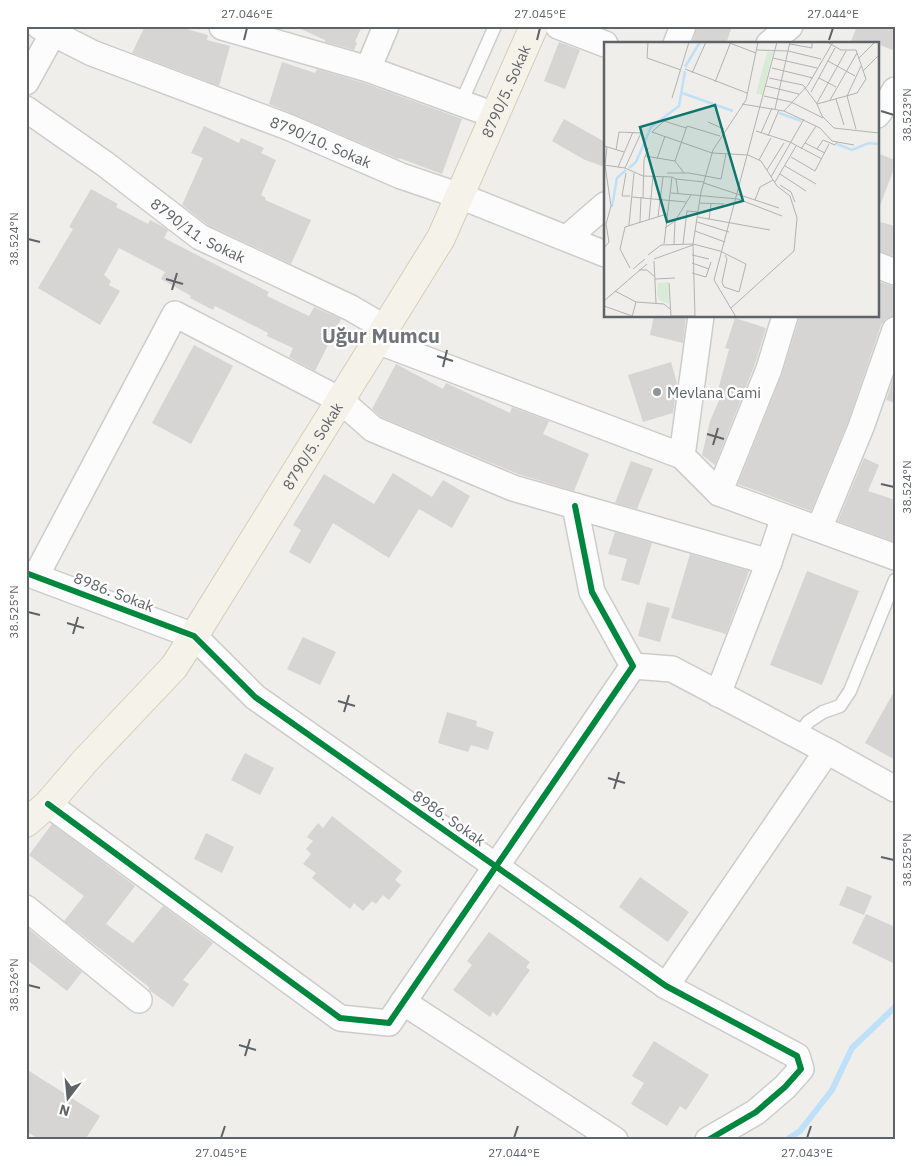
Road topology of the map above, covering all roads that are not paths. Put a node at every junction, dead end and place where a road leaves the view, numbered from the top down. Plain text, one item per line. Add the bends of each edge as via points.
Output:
1 (386, 26) edge
2 (495, 26) edge
3 (534, 26) edge
4 (558, 26) edge
5 (683, 26) edge
6 (790, 26) edge
7 (222, 27) edge
8 (50, 29) edge
9 (677, 42) edge
10 (771, 42) edge
11 (604, 44) edge
12 (368, 69) junction
13 (26, 82) edge
14 (461, 103) junction
15 (26, 109) edge
16 (494, 115) junction
17 (460, 196) junction
18 (604, 206) edge
19 (566, 238) junction
20 (604, 254) edge
21 (878, 265) edge
22 (895, 272) edge
23 (701, 318) edge
24 (776, 319) edge
25 (895, 330) edge
26 (381, 334) junction
27 (340, 400) junction
28 (682, 456) junction
29 (719, 493) junction
30 (575, 506) junction
31 (784, 517) junction
32 (819, 529) junction
33 (895, 557) edge
34 (769, 562) junction
35 (31, 574) edge
36 (895, 580) edge
37 (194, 636) junction
38 (633, 666) junction
39 (718, 694) junction
40 (798, 736) junction
41 (827, 751) junction
42 (895, 789) edge
43 (48, 804) junction
44 (26, 823) edge
45 (496, 866) junction
46 (26, 908) edge
47 (666, 986) junction
48 (139, 1000) dead end
49 (403, 1002) junction
50 (616, 1140) edge
51 (708, 1140) edge

1 - 12 street
2 - 14 lane
3 - 16 main road, 8790/5. Sokak
4 - 11 street
5 - 9 street
6 - 10 street
7 - 12 street
8 - 13 street
8 - 17 street, 8790/10. Sokak via 92,53 288,127 401,176
12 - 14 street
14 - 16 street
15 - 26 street, 8790/11. Sokak via 105,164 200,237 351,308
16 - 17 main road, 8790/5. Sokak
17 - 19 street, 8790/10. Sokak
17 - 26 main road, 8790/5. Sokak via 441,238
18 - 19 street
19 - 20 street, 8790/10. Sokak
21 - 22 street
23 - 28 street
24 - 29 street via 769,369
25 - 32 street via 861,427
26 - 27 main road, 8790/5. Sokak
26 - 28 street, 8790/11. Sokak
27 - 30 street via 373,429 513,488
27 - 35 street via 175,314
27 - 37 main road, 8790/5. Sokak
28 - 29 street
29 - 31 street
30 - 34 street
30 - 38 street via 592,592
31 - 32 street
31 - 34 street
32 - 33 street
34 - 39 street
35 - 37 street, 8986. Sokak
36 - 40 lane via 850,690 840,706 808,722
37 - 43 main road, 8790/5. Sokak via 174,667
37 - 45 street, 8986. Sokak via 255,697
38 - 39 street via 672,669
38 - 45 street
39 - 40 street
40 - 41 street
41 - 42 street
41 - 47 street
43 - 44 main road, 8790/5. Sokak
43 - 49 street via 340,1018 388,1023
45 - 47 street, 8986. Sokak
45 - 49 street
46 - 48 street
47 - 51 street, 8986. Sokak via 798,1056 801,1069 785,1087 756,1112
49 - 50 street

